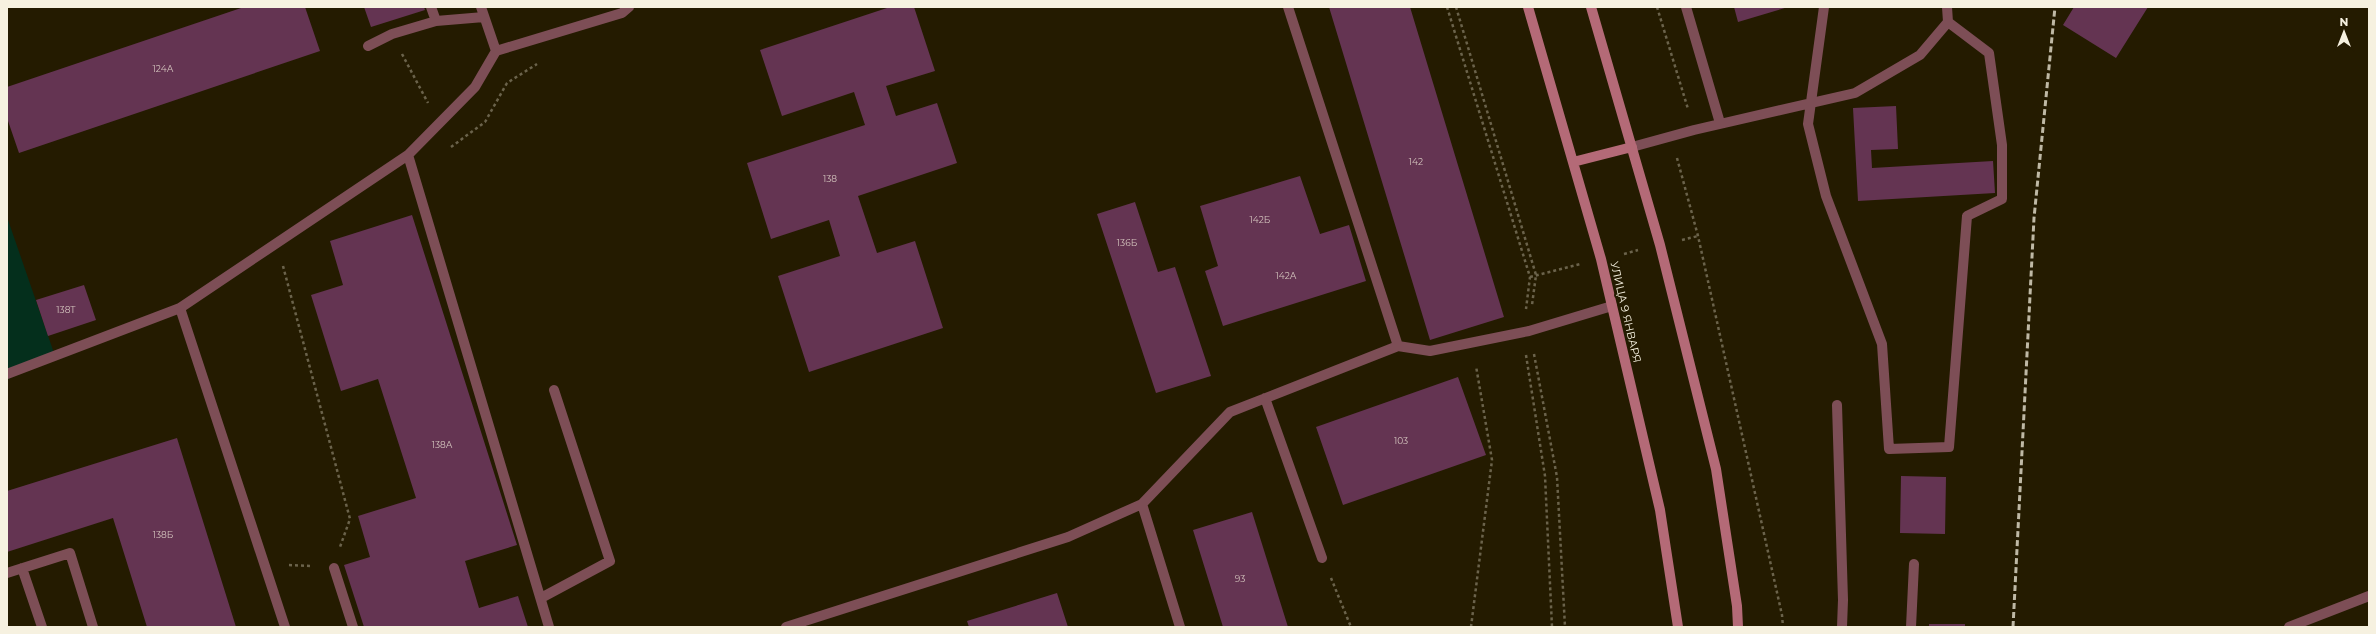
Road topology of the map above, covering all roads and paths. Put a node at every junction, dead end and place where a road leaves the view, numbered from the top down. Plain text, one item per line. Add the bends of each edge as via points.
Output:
1 (431, 7) edge
2 (629, 7) edge
3 (1288, 7) edge
4 (1528, 7) edge
5 (1592, 7) edge
6 (1657, 7) edge
7 (1686, 7) edge
8 (1824, 7) edge
9 (1947, 7) edge
10 (483, 12) edge
11 (436, 21) junction
12 (1948, 22) junction
13 (392, 34) junction
14 (368, 46) dead end
15 (496, 51) junction
16 (541, 62) dead end
17 (1810, 103) junction
18 (438, 122) junction
19 (1720, 124) junction
20 (1694, 130) junction
21 (1632, 147) junction
22 (446, 151) dead end
23 (408, 155) junction
24 (1573, 162) junction
25 (277, 243) junction
26 (1612, 306) junction
27 (180, 308) junction
28 (1472, 344) junction
29 (1398, 346) junction
30 (7, 374) edge
31 (554, 390) dead end
32 (1265, 398) junction
33 (1838, 405) dead end
34 (1142, 504) junction
35 (1322, 558) joint
36 (264, 563) junction
37 (1914, 564) dead end
38 (22, 568) junction
39 (334, 568) junction
40 (7, 573) edge
41 (2369, 596) edge
42 (541, 598) junction
43 (42, 627) edge
44 (93, 627) edge
45 (285, 627) edge
46 (354, 627) edge
47 (549, 627) edge
48 (786, 627) edge
49 (1180, 627) edge
50 (1351, 627) edge
51 (1471, 627) edge
52 (1678, 627) edge
53 (1738, 627) edge
54 (1783, 627) edge
55 (1842, 627) edge
56 (1911, 627) edge
57 (2290, 627) edge

1 - 11 lane
2 - 15 lane via 622,13
3 - 29 lane
4 - 24 main road, УЛИЦА 9 ЯНВАРЯ
5 - 21 main road
6 - 20 path
7 - 19 lane
8 - 17 lane
9 - 12 lane
10 - 11 lane
10 - 15 lane
11 - 13 lane
12 - 17 lane via 1920,55 1855,93
12 - 17 lane via 1989,53 2002,145 2002,199 1967,216 1949,447 1889,449 1882,344 1826,196 1808,124
13 - 14 lane
13 - 18 path
15 - 18 lane via 475,87
16 - 22 path via 507,83 485,122
17 - 19 lane
18 - 23 lane
19 - 20 lane
20 - 21 lane
20 - 54 path via 1675,150 1698,236
21 - 24 main road
21 - 53 main road via 1716,469
23 - 25 lane
23 - 42 lane
24 - 26 main road, УЛИЦА 9 ЯНВАРЯ
25 - 27 lane
25 - 39 path via 350,519
26 - 28 lane via 1529,331
26 - 52 main road, УЛИЦА 9 ЯНВАРЯ via 1660,510
27 - 30 lane
27 - 36 lane
28 - 29 lane via 1430,351
28 - 51 path via 1492,460
29 - 32 lane
31 - 42 lane via 610,562
32 - 34 lane via 1230,412
32 - 35 lane
33 - 55 lane
34 - 48 lane via 1068,537
34 - 49 lane
35 - 50 path
36 - 39 path
36 - 45 lane
37 - 56 lane
38 - 40 lane
38 - 43 lane
38 - 44 lane via 70,553
39 - 46 lane
41 - 57 lane
42 - 47 lane

